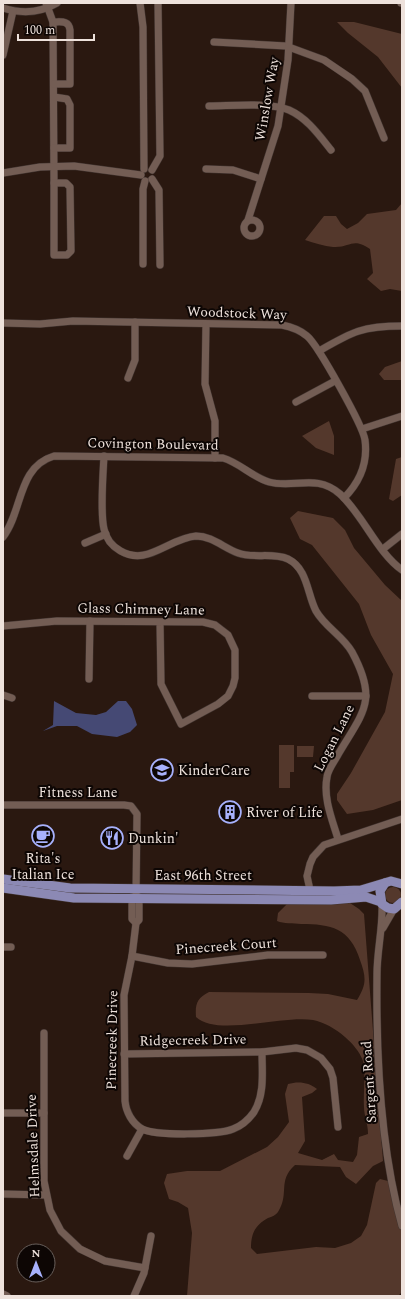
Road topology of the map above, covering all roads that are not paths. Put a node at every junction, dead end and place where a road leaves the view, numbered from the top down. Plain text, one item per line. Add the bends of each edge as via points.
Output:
1 (57, 3) edge
2 (140, 3) edge
3 (158, 3) edge
4 (291, 3) edge
5 (48, 5) edge
6 (3, 8) edge
7 (13, 11) junction
8 (53, 22) junction
9 (214, 42) dead end
10 (289, 46) junction
11 (3, 55) edge
12 (54, 84) junction
13 (54, 97) junction
14 (209, 106) dead end
15 (281, 108) junction
16 (384, 138) dead end
17 (54, 148) junction
18 (331, 150) dead end
19 (54, 166) junction
20 (206, 169) dead end
21 (3, 173) edge
22 (147, 175) junction
23 (261, 179) junction
24 (54, 183) junction
25 (248, 220) dead end
26 (143, 264) dead end
27 (160, 265) dead end
28 (135, 322) junction
29 (3, 323) edge
30 (206, 324) junction
31 (402, 326) edge
32 (319, 351) junction
33 (128, 378) dead end
34 (335, 381) junction
35 (296, 402) dead end
36 (402, 416) edge
37 (362, 429) junction
38 (104, 456) junction
39 (214, 458) junction
40 (344, 498) junction
41 (106, 534) junction
42 (402, 534) edge
43 (3, 537) edge
44 (84, 543) dead end
45 (383, 549) junction
46 (402, 570) edge
47 (90, 621) junction
48 (160, 622) junction
49 (3, 626) edge
50 (89, 679) dead end
51 (3, 695) edge
52 (312, 696) dead end
53 (366, 696) junction
54 (12, 698) dead end
55 (3, 805) edge
56 (402, 819) edge
57 (338, 839) junction
58 (3, 879) edge
59 (385, 883) junction
60 (402, 884) edge
61 (3, 888) edge
62 (306, 888) junction
63 (136, 895) junction
64 (266, 900) junction
65 (381, 903) junction
66 (399, 905) edge
67 (381, 934) junction
68 (3, 947) edge
69 (11, 947) dead end
70 (322, 955) dead end
71 (132, 956) junction
72 (44, 1033) dead end
73 (262, 1052) junction
74 (124, 1054) junction
75 (3, 1113) edge
76 (44, 1113) junction
77 (338, 1127) dead end
78 (142, 1129) junction
79 (127, 1156) dead end
80 (3, 1194) edge
81 (46, 1195) junction
82 (402, 1226) edge
83 (151, 1236) dead end
84 (145, 1268) junction
85 (3, 1294) edge
86 (7, 1296) edge
87 (134, 1296) edge

1 - 5 street
2 - 22 street via 143,27
3 - 22 street via 160,156
4 - 10 street, Winslow Way
5 - 7 street via 29,12
5 - 8 street
6 - 7 street
7 - 11 street
8 - 12 street
8 - 12 street via 66,23 70,30 70,84
9 - 10 street
10 - 15 street, Winslow Way
10 - 16 street via 324,60 358,85 369,99
12 - 13 street
13 - 17 street
13 - 17 street via 69,101 70,148
14 - 15 street
15 - 18 street via 303,119
15 - 23 street, Winslow Way via 273,145
17 - 19 street
19 - 21 street
19 - 22 street
19 - 24 street
20 - 23 street via 236,170
22 - 26 street via 143,189
22 - 27 street via 159,190
23 - 25 street, Winslow Way
24 - 24 street via 54,255 67,255 71,251 70,187 66,183
28 - 29 street, Woodstock Way
28 - 30 street, Woodstock Way
28 - 33 street via 135,360
30 - 32 street, Woodstock Way via 288,326 301,331
30 - 39 street via 205,384 215,421
31 - 32 street via 375,326 358,330
32 - 34 street, Woodstock Way
34 - 35 street
34 - 37 street, Woodstock Way
36 - 37 street
37 - 40 street, Woodstock Way via 365,448 363,470 356,484
38 - 39 street, Covington Boulevard
38 - 41 street via 103,520
38 - 43 street, Covington Boulevard via 54,456 38,463 28,477
39 - 40 street, Covington Boulevard via 237,463 268,482 322,483
40 - 45 street, Covington Boulevard
41 - 44 street
41 - 53 street, Logan Lane via 117,548 134,556 149,554 196,536 207,538 244,555 278,556 289,560 303,574 318,613 352,652 364,678
42 - 45 street
45 - 46 street, Covington Boulevard
47 - 48 street, Glass Chimney Lane
47 - 49 street, Glass Chimney Lane
47 - 50 street
48 - 48 street, Glass Chimney Lane via 203,622 215,625 228,635 235,650 235,678 231,692 218,704 181,724 162,684
51 - 54 street
52 - 53 street
53 - 57 street, Logan Lane via 364,711 327,775 326,796
55 - 63 street, Fitness Lane via 131,806 136,814
56 - 57 street
57 - 62 street via 324,845 313,857 307,871
58 - 63 main road, East 96th Street
59 - 60 main road, East 96th Street via 393,881
59 - 62 main road, East 96th Street via 356,890
59 - 65 main road via 380,888
61 - 63 main road, East 96th Street via 65,897
62 - 63 main road, East 96th Street
62 - 64 main road via 306,896 284,896
63 - 64 main road, East 96th Street
63 - 71 street, Pinecreek Drive via 138,920
64 - 65 main road, East 96th Street via 338,900 364,897
65 - 66 main road, East 96th Street via 388,908
65 - 67 street, Sargent Road
66 - 67 street, Sargent Road
67 - 82 street, Sargent Road via 377,977 380,1090 391,1178
68 - 69 street
70 - 71 street, Pinecreek Court via 268,955 192,964 168,963
71 - 74 street, Pinecreek Drive via 124,994
72 - 76 street, Helmsdale Drive
73 - 74 street, Ridgecreek Drive
73 - 77 street, Ridgecreek Drive via 303,1049 314,1052 325,1061 333,1078
73 - 78 street via 260,1099 253,1114 240,1125 218,1132 160,1133
74 - 78 street, Pinecreek Drive via 126,1106 132,1119
75 - 76 street
76 - 81 street, Helmsdale Drive
78 - 79 street
80 - 81 street
81 - 84 street, Helmsdale Drive via 57,1225 80,1249 105,1261
83 - 84 street
84 - 87 street
85 - 86 street

